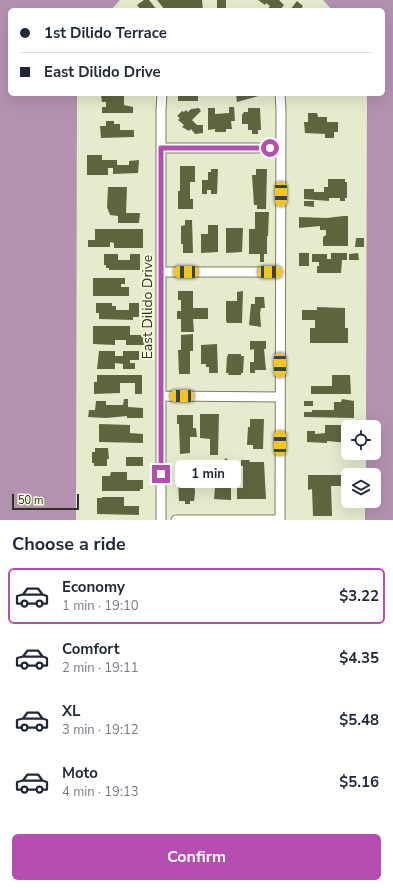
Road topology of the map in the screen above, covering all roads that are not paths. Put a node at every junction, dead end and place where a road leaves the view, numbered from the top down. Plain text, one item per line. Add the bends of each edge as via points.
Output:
1 (162, 96) edge
2 (280, 96) edge
3 (161, 148) junction
4 (281, 148) junction
5 (161, 272) junction
6 (280, 272) junction
7 (161, 396) junction
8 (280, 397) junction
9 (161, 520) edge
10 (176, 520) edge
11 (280, 520) edge

1 - 3 street, East Dilido Drive
2 - 4 street
3 - 4 street
3 - 5 street, East Dilido Drive
4 - 6 street
5 - 6 street
5 - 7 street, East Dilido Drive
6 - 8 street
7 - 8 street
7 - 9 street, East Dilido Drive
8 - 11 street
10 - 11 street

